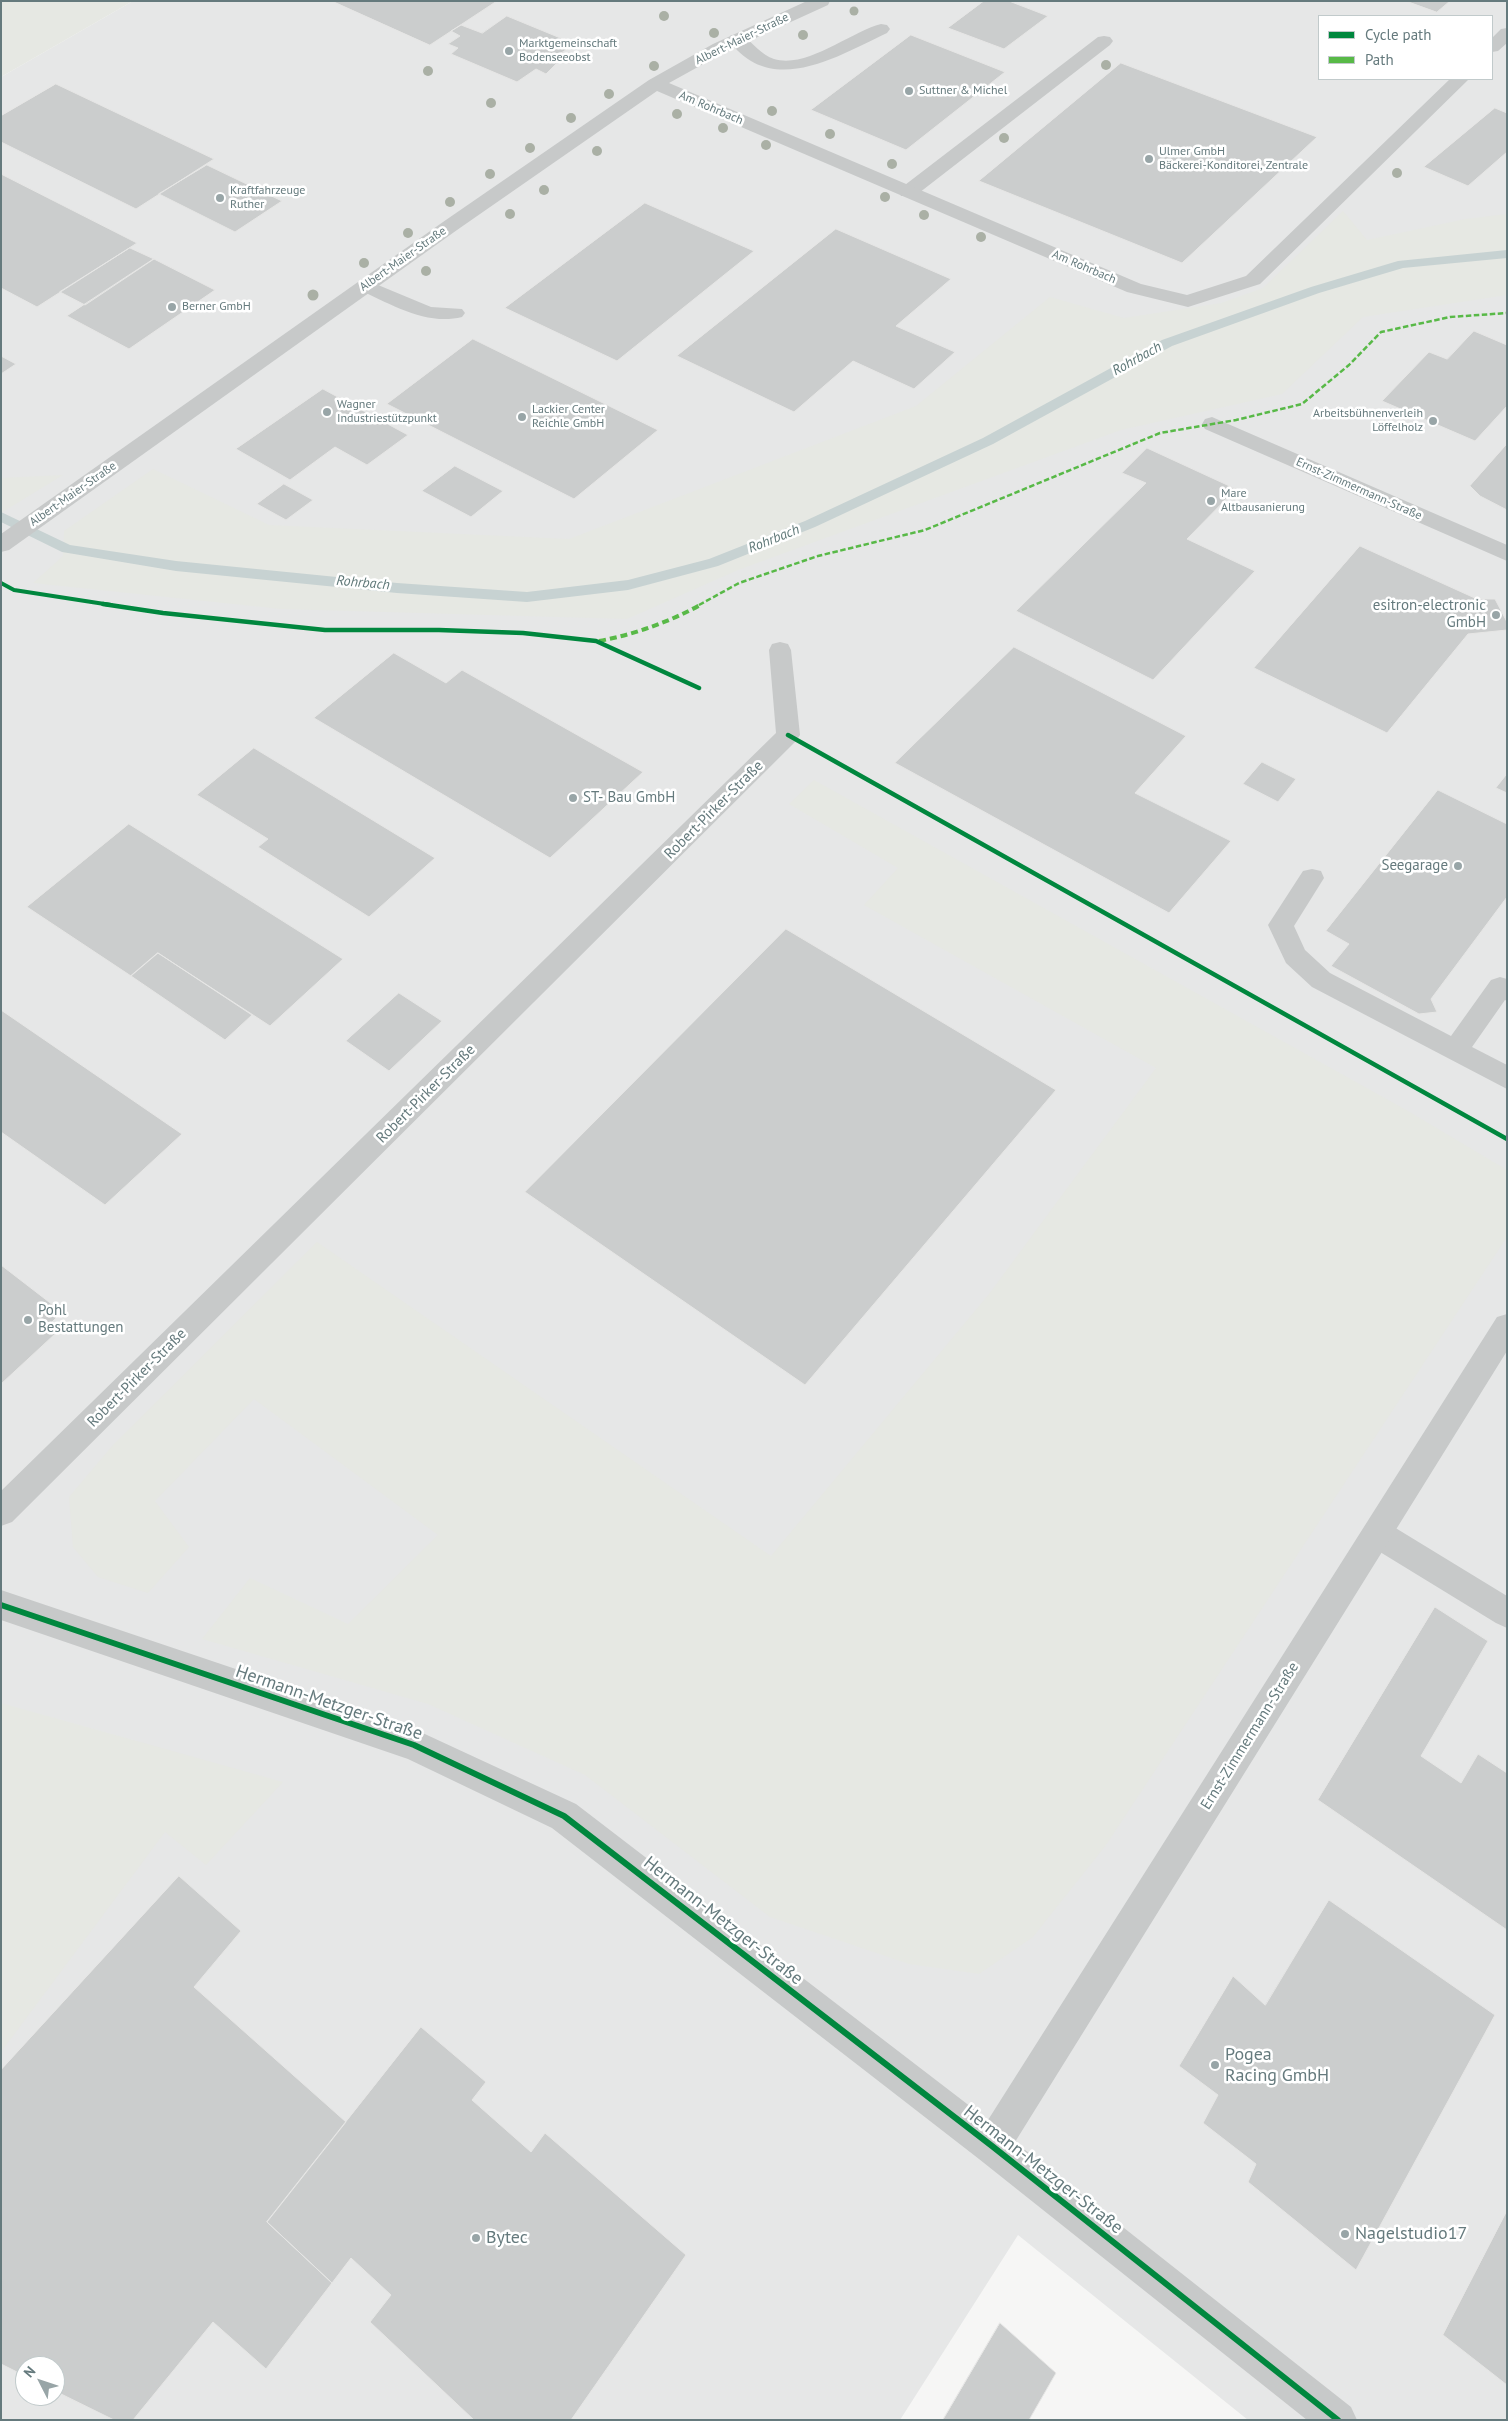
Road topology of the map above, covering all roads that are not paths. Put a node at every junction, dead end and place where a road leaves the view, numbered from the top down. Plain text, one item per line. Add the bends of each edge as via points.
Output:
1 (822, 1) edge
2 (881, 29) dead end
3 (1507, 33) edge
4 (737, 40) junction
5 (1104, 41) dead end
6 (1493, 47) edge
7 (1459, 80) edge
8 (655, 84) junction
9 (908, 192) junction
10 (366, 286) junction
11 (454, 313) dead end
12 (1212, 424) dead end
13 (1, 545) edge
14 (1507, 554) edge
15 (780, 650) dead end
16 (1312, 878) dead end
17 (1505, 986) edge
18 (1455, 1051) junction
19 (1507, 1078) edge
20 (1507, 1326) edge
21 (1, 1512) edge
22 (1378, 1534) junction
23 (1, 1605) edge
24 (1507, 1613) edge
25 (992, 2146) junction
26 (1338, 2420) edge

1 - 4 street, Albert-Maier-Straße
2 - 4 street via 801,64 783,67 767,62
3 - 6 street
4 - 8 street, Albert-Maier-Straße
5 - 9 street
7 - 9 street, Am Rohrbach via 1253,280 1188,301 1134,288
8 - 9 street, Am Rohrbach
8 - 10 street, Albert-Maier-Straße
10 - 11 street via 428,313
10 - 13 street, Albert-Maier-Straße
12 - 14 street, Ernst-Zimmermann-Straße
15 - 21 street, Robert-Pirker-Straße via 788,735
16 - 18 street via 1281,925 1295,956 1320,980
17 - 18 street
18 - 19 street
20 - 22 street, Ernst-Zimmermann-Straße
22 - 24 street
22 - 25 street, Ernst-Zimmermann-Straße
23 - 25 street, Hermann-Metzger-Straße via 414,1745 564,1816
25 - 26 street, Hermann-Metzger-Straße

